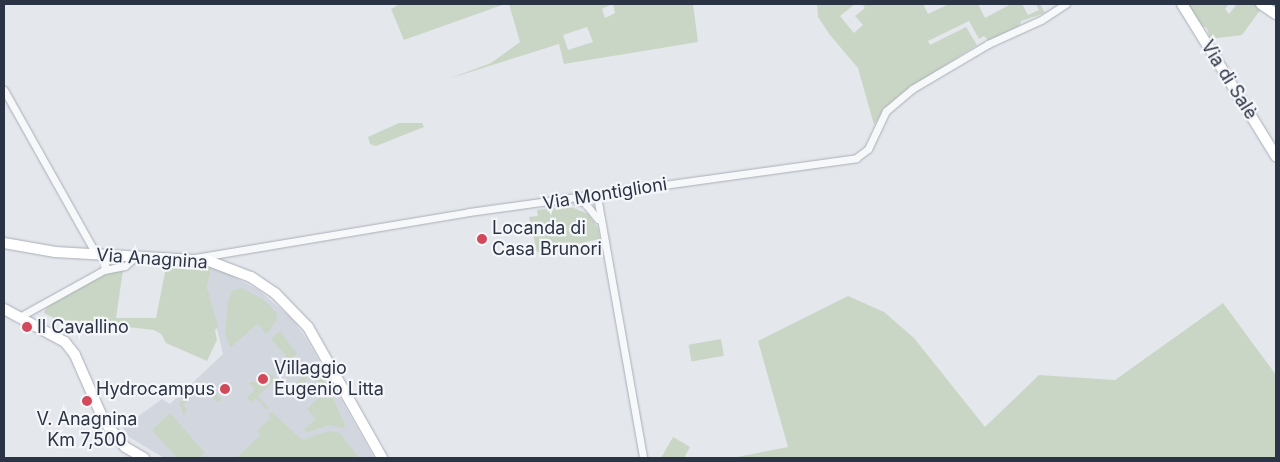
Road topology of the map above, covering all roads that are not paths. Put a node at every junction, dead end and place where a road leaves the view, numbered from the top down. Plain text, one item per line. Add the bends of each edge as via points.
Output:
1 (1066, 4) edge
2 (1182, 4) edge
3 (1261, 4) edge
4 (1276, 14) edge
5 (4, 90) edge
6 (1276, 156) edge
7 (597, 196) junction
8 (572, 200) junction
9 (602, 229) junction
10 (4, 243) edge
11 (229, 250) junction
12 (96, 254) junction
13 (124, 257) junction
14 (134, 258) junction
15 (190, 259) junction
16 (229, 267) junction
17 (104, 270) junction
18 (4, 308) edge
19 (21, 316) junction
20 (144, 458) edge
21 (382, 458) edge
22 (643, 458) edge

1 - 7 street, Via Montiglioni via 1041,20 986,45 912,89 886,111 868,149 856,158
2 - 6 main road, Via di Salè
3 - 4 main road
5 - 12 street
7 - 8 street, Via Montiglioni
7 - 9 street
8 - 9 street via 584,202 595,212
8 - 11 street, Via Montiglioni via 469,212
9 - 22 street
10 - 12 main road, Via Anagnina via 35,250
11 - 15 street, Via Montiglioni
11 - 16 street via 224,257
12 - 13 main road, Via Anagnina
12 - 17 street via 108,263
13 - 14 main road, Via Anagnina
13 - 17 street
14 - 15 main road, Via Anagnina
14 - 17 street via 126,266
15 - 16 main road, Via Anagnina
16 - 21 main road, Via Anagnina via 275,293 308,327
17 - 19 street
18 - 19 main road
19 - 20 main road via 65,342 75,355 104,421 125,447

